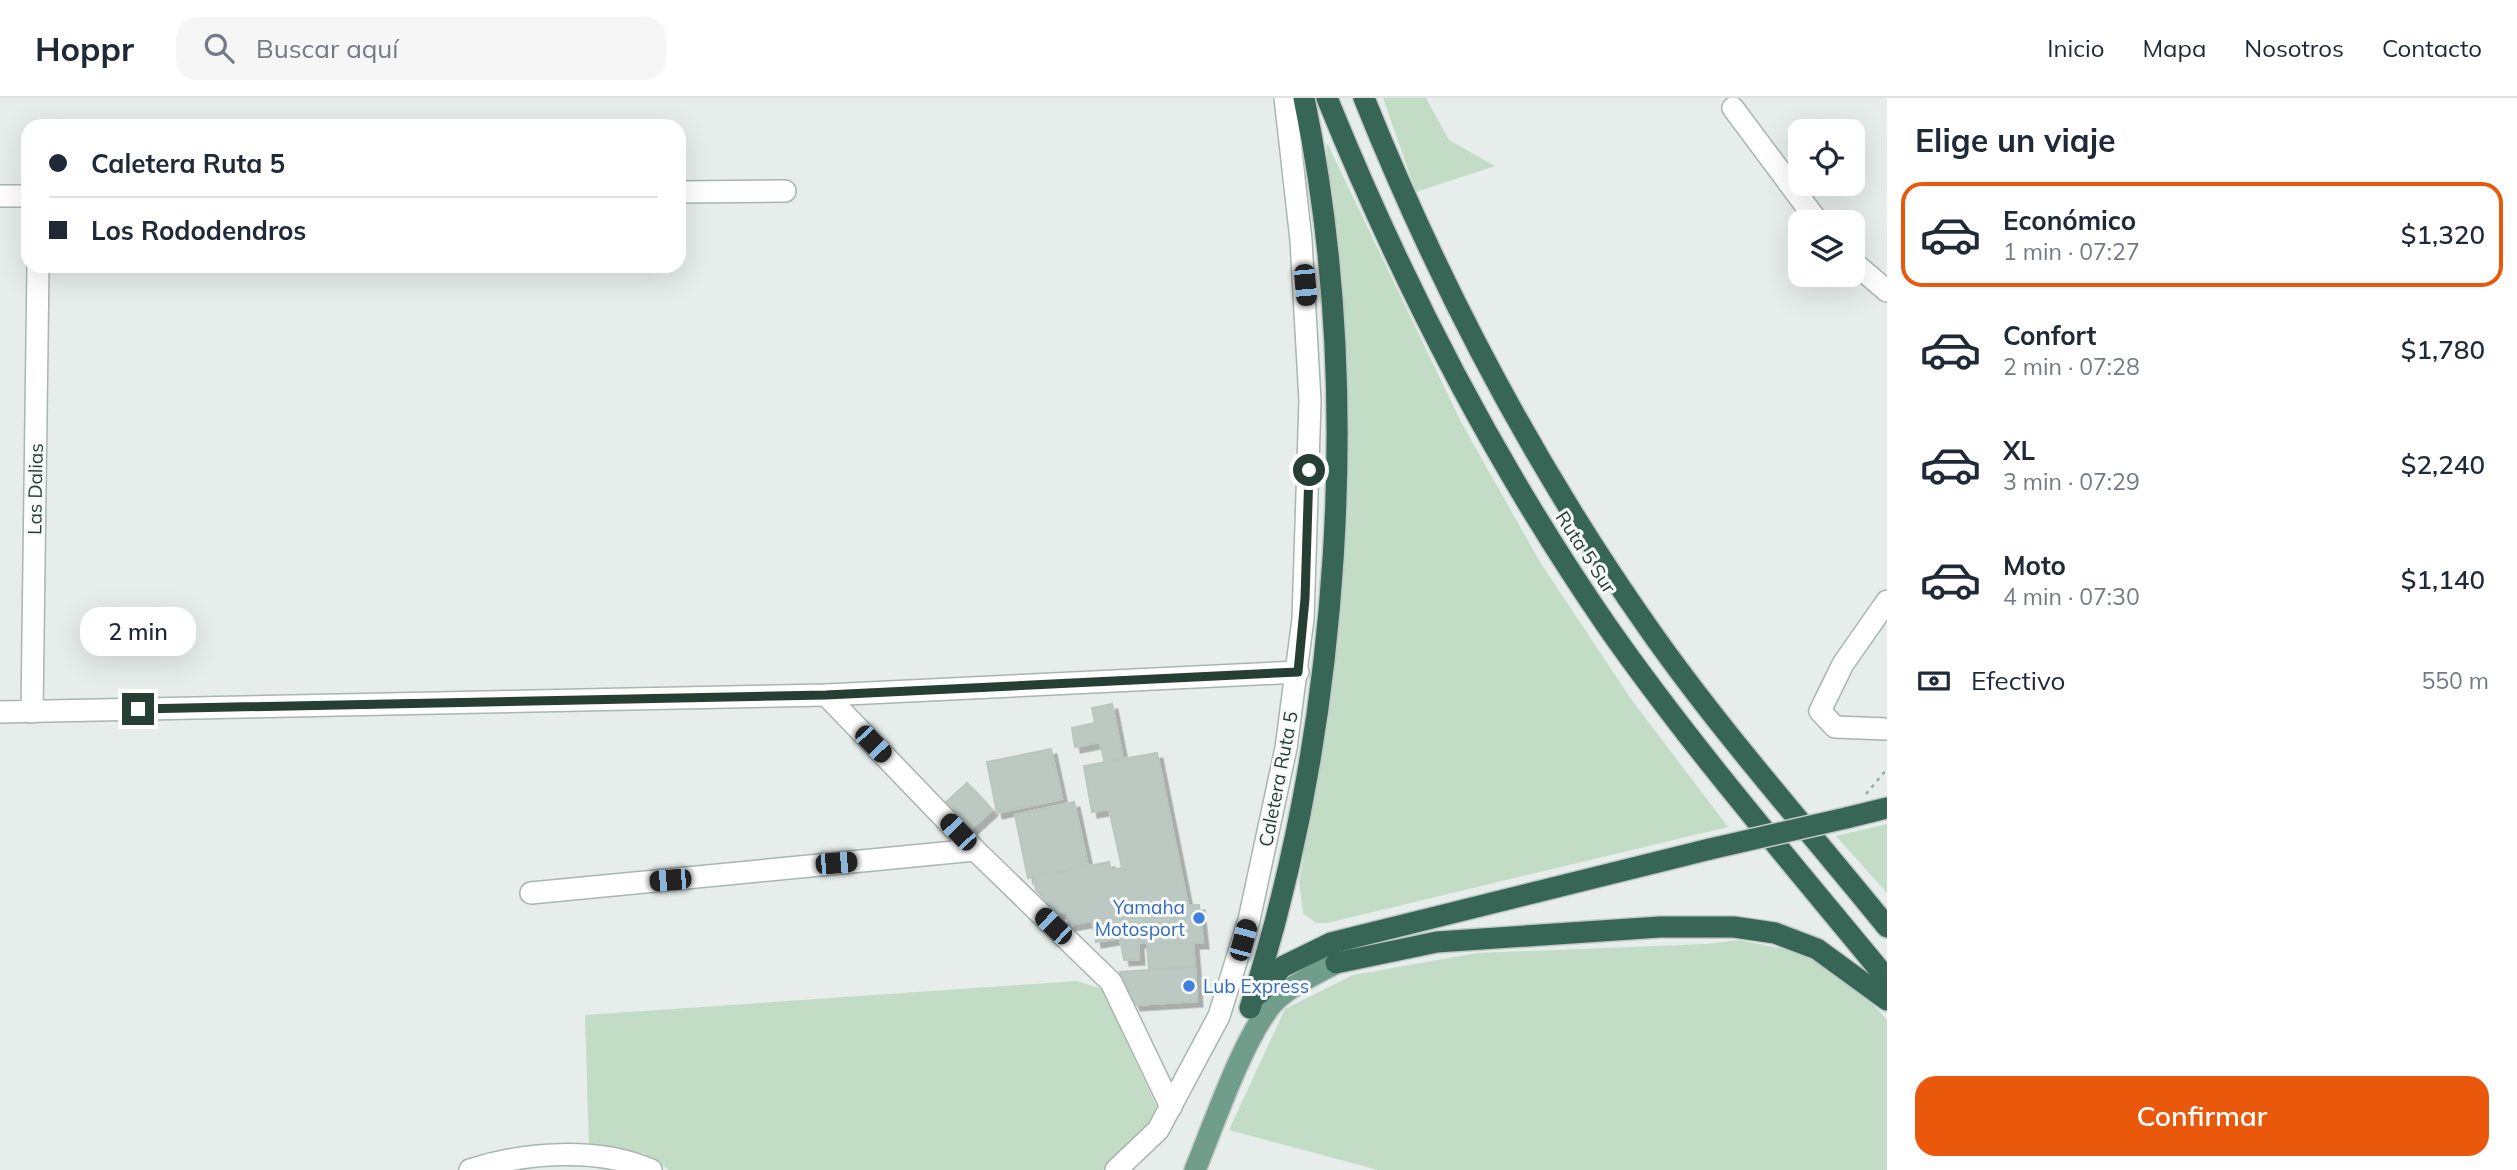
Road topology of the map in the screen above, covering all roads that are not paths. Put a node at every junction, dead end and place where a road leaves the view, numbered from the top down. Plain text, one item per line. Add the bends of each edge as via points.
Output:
1 (1285, 98) edge
2 (1304, 98) edge
3 (1327, 98) edge
4 (1364, 98) edge
5 (1733, 108) dead end
6 (785, 191) dead end
7 (686, 192) edge
8 (0, 196) edge
9 (21, 196) edge
10 (1809, 210) edge
11 (1865, 272) edge
12 (38, 273) edge
13 (1887, 291) edge
14 (1887, 601) edge
15 (1298, 672) junction
16 (826, 695) junction
17 (0, 712) edge
18 (32, 712) junction
19 (1887, 729) edge
20 (1887, 808) edge
21 (975, 850) junction
22 (531, 893) dead end
23 (1885, 924) edge
24 (1391, 926) junction
25 (1336, 963) junction
26 (1887, 979) edge
27 (1887, 1000) edge
28 (1250, 1008) junction
29 (1171, 1107) junction
30 (470, 1170) edge
31 (651, 1170) edge
32 (1116, 1170) edge
33 (1178, 1170) edge
34 (1195, 1170) edge

1 - 15 street, Caletera Ruta 5 via 1301,240 1310,401 1307,558
2 - 28 highway via 1322,204 1332,333 1336,444 1331,573 1304,789 1269,949
3 - 26 highway, Ruta 5 Sur via 1430,325 1509,472 1562,558 1662,701
4 - 23 highway, Ruta 5 Sur via 1435,265 1501,391 1578,522 1685,678
5 - 10 street
6 - 7 street
8 - 9 street
11 - 13 street
12 - 18 street, Las Dalias
14 - 19 street via 1843,664 1820,711 1835,727
15 - 16 street
15 - 29 street, Caletera Ruta 5 via 1270,826 1232,979 1219,1016
16 - 18 street
16 - 21 street
17 - 18 street
20 - 24 highway, bridge
21 - 22 street
21 - 29 street via 1111,982
24 - 25 highway
24 - 28 highway via 1332,943 1282,967
25 - 27 highway via 1437,942 1660,927 1734,927 1774,933 1817,949
25 - 34 main road via 1270,1006 1252,1035
28 - 33 main road
29 - 32 street, Caletera Ruta 5 via 1158,1130
30 - 31 street via 510,1161 573,1156 629,1162

